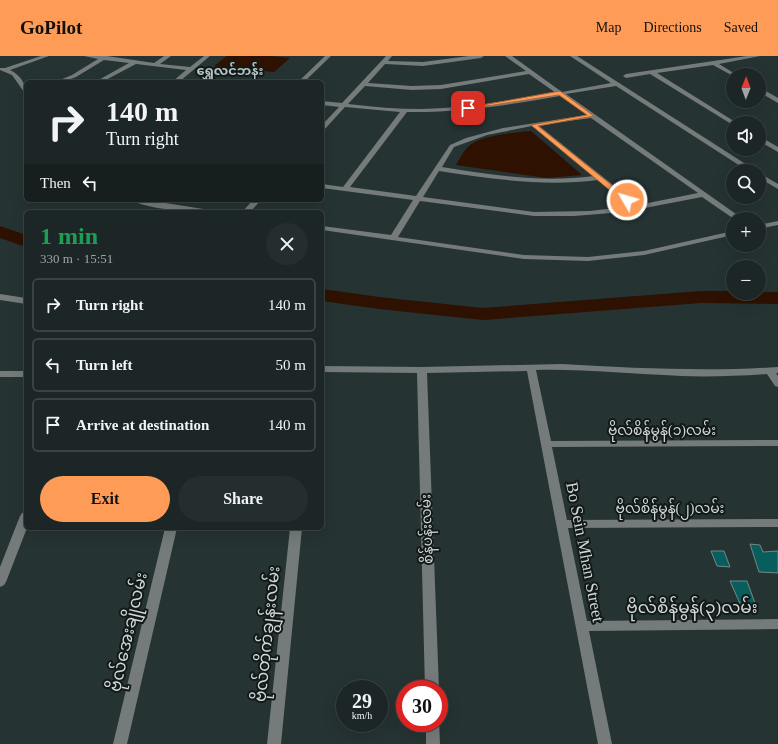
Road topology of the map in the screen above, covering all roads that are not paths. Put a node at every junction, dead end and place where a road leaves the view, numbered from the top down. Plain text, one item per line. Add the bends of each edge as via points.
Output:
1 (46, 56) edge
2 (87, 56) edge
3 (168, 56) edge
4 (207, 56) edge
5 (328, 56) edge
6 (389, 56) edge
7 (481, 56) edge
8 (508, 56) edge
9 (573, 56) edge
10 (757, 56) edge
11 (105, 57) edge
12 (135, 62) junction
13 (384, 62) junction
14 (714, 63) junction
15 (154, 65) junction
16 (2, 70) edge
17 (190, 70) junction
18 (726, 70) edge
19 (530, 72) junction
20 (651, 72) junction
21 (91, 75) edge
22 (626, 76) dead end
23 (63, 80) edge
24 (102, 80) edge
25 (178, 80) edge
26 (303, 80) edge
27 (364, 84) junction
28 (616, 84) junction
29 (24, 87) edge
30 (560, 93) junction
31 (766, 94) edge
32 (778, 100) edge
33 (324, 103) edge
34 (344, 106) junction
35 (405, 110) junction
36 (592, 116) junction
37 (726, 118) edge
38 (534, 125) junction
39 (324, 127) edge
40 (766, 142) edge
41 (778, 143) edge
42 (769, 144) junction
43 (766, 145) edge
44 (778, 150) edge
45 (742, 164) edge
46 (438, 169) junction
47 (598, 178) junction
48 (766, 179) edge
49 (324, 186) edge
50 (778, 187) edge
51 (345, 189) junction
52 (704, 194) junction
53 (419, 198) junction
54 (145, 202) edge
55 (255, 202) edge
56 (636, 208) junction
57 (196, 210) edge
58 (248, 210) edge
59 (729, 212) edge
60 (778, 223) edge
61 (766, 226) edge
62 (324, 228) edge
63 (726, 235) edge
64 (393, 238) junction
65 (0, 297) edge
66 (24, 301) edge
67 (531, 368) junction
68 (324, 369) edge
69 (422, 370) junction
70 (774, 370) edge
71 (0, 374) edge
72 (24, 374) edge
73 (778, 384) edge
74 (778, 443) edge
75 (546, 444) junction
76 (24, 521) edge
77 (778, 523) edge
78 (562, 524) junction
79 (171, 530) edge
80 (296, 530) edge
81 (0, 582) edge
82 (778, 624) edge
83 (582, 626) junction
84 (432, 680) edge
85 (433, 732) edge
86 (120, 744) edge
87 (274, 744) edge
88 (433, 744) edge
89 (604, 744) edge

1 - 16 street
2 - 11 street
3 - 15 street
4 - 17 street
5 - 26 street
6 - 13 street
7 - 13 street via 423,64
8 - 19 street
9 - 28 street
10 - 14 street
11 - 12 street
11 - 21 street
12 - 15 street
12 - 24 street
13 - 27 street
14 - 18 street
14 - 20 street
15 - 17 street
16 - 29 street via 14,74
17 - 25 street
19 - 27 street via 441,87 412,88
19 - 30 street
20 - 22 street
20 - 37 street
21 - 23 street via 74,76
27 - 34 street
28 - 30 street
28 - 45 street
30 - 35 street via 468,108
30 - 36 street
31 - 32 street
33 - 34 street
34 - 35 street
34 - 39 street
35 - 51 street
36 - 38 street
36 - 52 street
38 - 46 street via 468,138 452,146
38 - 47 street
40 - 42 street
41 - 42 street
42 - 43 street
42 - 44 street
46 - 47 street via 551,183
46 - 53 street
47 - 56 street
48 - 50 street
49 - 51 street
51 - 53 street
52 - 56 street
52 - 59 street
53 - 56 street via 534,214 566,215
53 - 64 street
54 - 57 street
55 - 58 street
60 - 61 street
62 - 64 street
63 - 64 street via 644,253 588,259 524,257
65 - 66 street
67 - 69 street
67 - 70 street via 562,367 681,373
67 - 75 street, Bo Sein Mhan Street
68 - 69 street
69 - 84 street, စိန်ပန်းလမ်း
70 - 73 street
71 - 72 street
74 - 75 street, ဗိုလ်စိန်မွန်(၁)လမ်း
75 - 78 street, Bo Sein Mhan Street
76 - 81 street
77 - 78 street, ဗိုလ်စိန်မွန်(၂)လမ်း
78 - 83 street, Bo Sein Mhan Street
79 - 86 street, ဗိုလ်အေးချိုလမ်း
80 - 87 street, ဗိုလ်တိုက်ချွန်းလမ်း
82 - 83 street, ဗိုလ်စိန်မွန်(၃)လမ်း
83 - 89 street, Bo Sein Mhan Street
85 - 88 street

